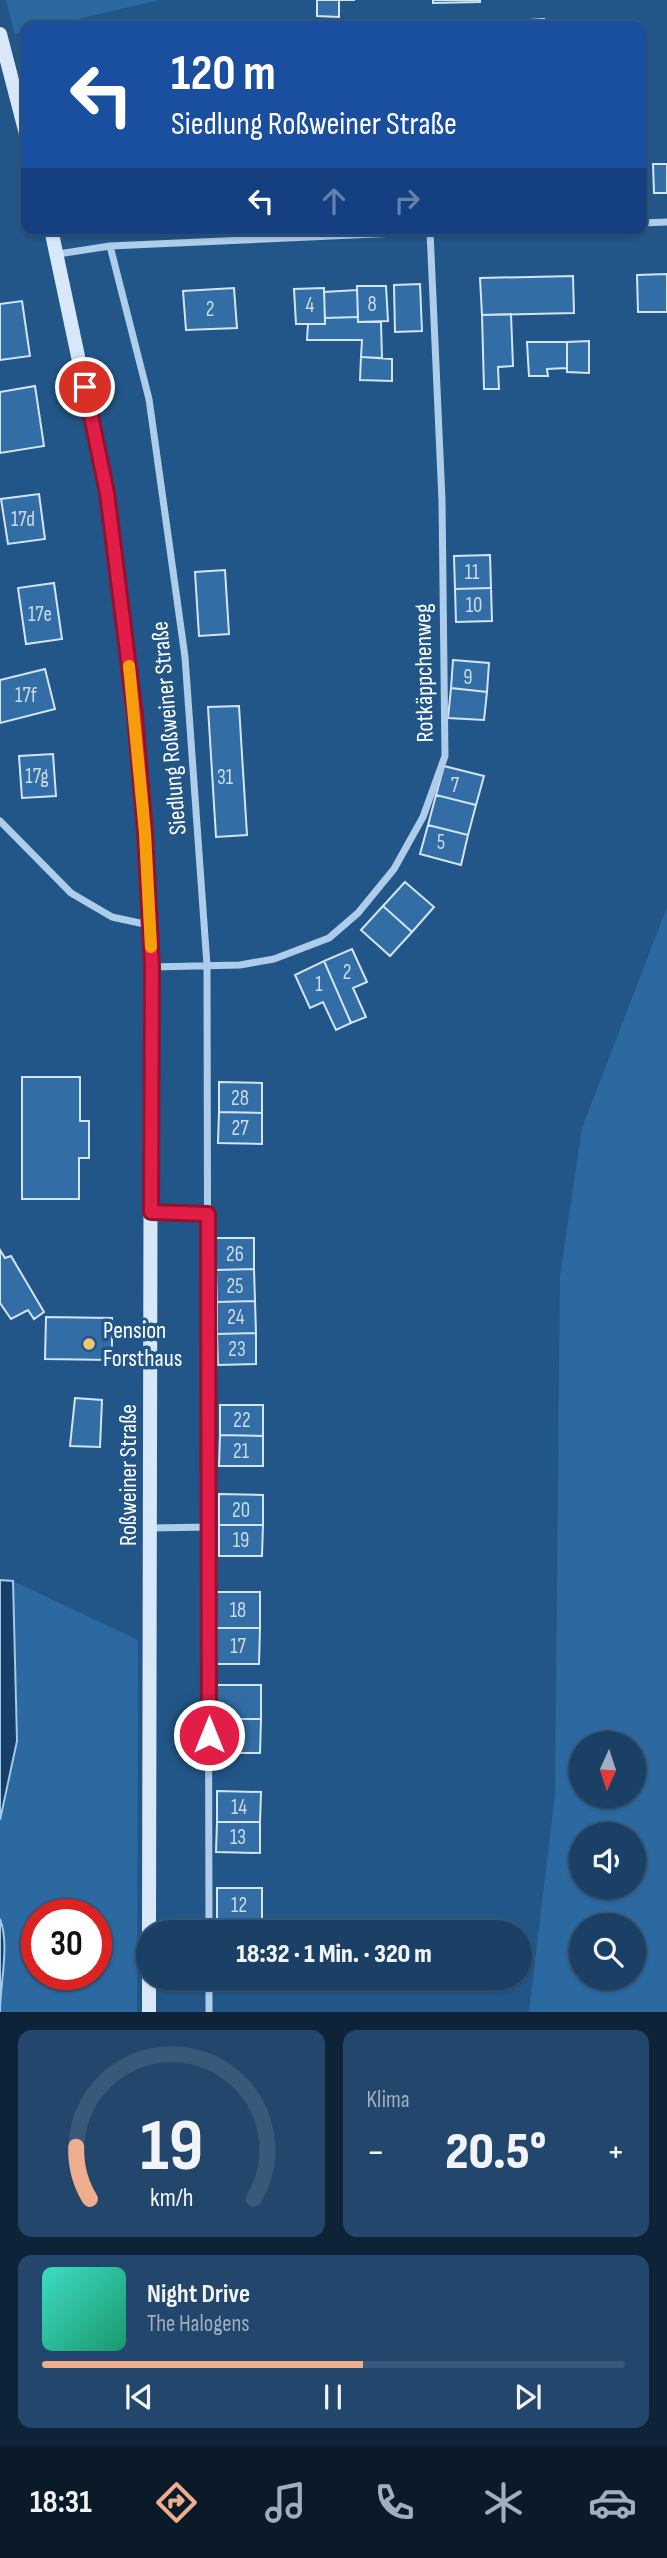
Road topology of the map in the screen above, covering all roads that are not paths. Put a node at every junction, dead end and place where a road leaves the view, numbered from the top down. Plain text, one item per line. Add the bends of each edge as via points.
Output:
1 (0, 34) edge
2 (21, 115) edge
3 (667, 222) edge
4 (647, 223) edge
5 (53, 235) edge
6 (345, 235) edge
7 (430, 235) edge
8 (110, 246) junction
9 (58, 254) junction
10 (0, 821) edge
11 (150, 925) junction
12 (207, 965) junction
13 (152, 967) junction
14 (151, 1212) junction
15 (208, 1214) junction
16 (209, 1527) junction
17 (151, 1528) junction
18 (149, 1920) edge
19 (209, 1920) edge
20 (149, 1990) edge
21 (209, 1990) edge
22 (149, 2012) edge
23 (209, 2012) edge

1 - 2 main road
3 - 4 street
5 - 9 main road, Roßweiner Straße
6 - 8 street
7 - 12 street, Rotkäppchenweg via 442,500 445,756 424,817 394,869 358,913 329,938 274,959
8 - 9 street
8 - 12 street, Siedlung Roßweiner Straße via 149,399 185,657
9 - 11 main road, Roßweiner Straße via 107,493 135,715
10 - 11 street via 71,893 112,917
11 - 13 main road, Roßweiner Straße
12 - 13 street, Rotkäppchenweg
12 - 15 street, Siedlung Roßweiner Straße
13 - 14 main road, Roßweiner Straße
14 - 15 street
14 - 17 main road, Roßweiner Straße
15 - 16 street, Siedlung Roßweiner Straße
16 - 17 street
16 - 19 street, Siedlung Roßweiner Straße
17 - 18 main road, Roßweiner Straße
20 - 22 main road
21 - 23 street

